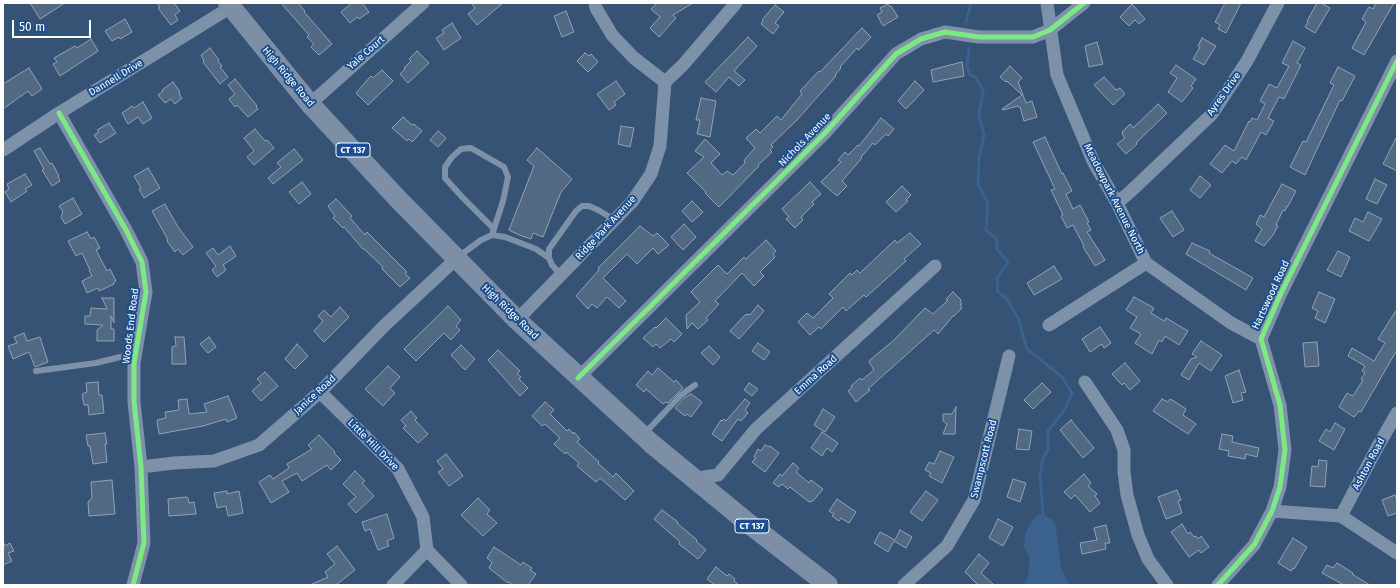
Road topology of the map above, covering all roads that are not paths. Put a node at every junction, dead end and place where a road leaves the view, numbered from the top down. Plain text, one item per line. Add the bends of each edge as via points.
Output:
1 (423, 3) edge
2 (595, 3) edge
3 (736, 3) edge
4 (1047, 3) edge
5 (1084, 3) edge
6 (1278, 3) edge
7 (229, 5) edge
8 (1050, 30) junction
9 (1397, 61) edge
10 (665, 82) junction
11 (310, 104) junction
12 (59, 113) junction
13 (3, 150) edge
14 (1117, 203) junction
15 (615, 220) junction
16 (494, 228) junction
17 (492, 235) junction
18 (549, 258) junction
19 (456, 259) junction
20 (1146, 263) junction
21 (935, 266) dead end
22 (561, 275) junction
23 (517, 320) junction
24 (1048, 325) dead end
25 (1261, 339) junction
26 (136, 353) junction
27 (1009, 356) dead end
28 (36, 370) dead end
29 (578, 378) junction
30 (1085, 382) dead end
31 (695, 385) dead end
32 (320, 392) junction
33 (1397, 413) edge
34 (643, 436) junction
35 (141, 467) junction
36 (699, 482) junction
37 (1272, 511) junction
38 (1341, 516) junction
39 (427, 550) junction
40 (1397, 553) edge
41 (133, 585) edge
42 (393, 585) edge
43 (462, 585) edge
44 (828, 585) edge
45 (904, 585) edge
46 (1167, 585) edge
47 (1218, 585) edge

1 - 11 street, Yale Court
2 - 10 street via 612,35 634,58
3 - 10 street via 683,65
4 - 8 street, Meadowpark Avenue North
5 - 8 street, Nichols Avenue
6 - 14 street, Ayres Drive via 1247,61 1212,114
7 - 11 main road, High Ridge Road / CT 137
7 - 12 street, Dannell Drive
8 - 14 street, Meadowpark Avenue North via 1057,75 1093,161
8 - 29 street, Nichols Avenue via 1033,37 979,37 944,32 921,39 896,54 824,134
9 - 25 street, Hartswood Road via 1281,292
10 - 15 street, Ridge Park Avenue via 660,146 651,174 632,202
11 - 19 main road, High Ridge Road / CT 137
12 - 13 street, Dannell Drive
12 - 26 street, Woods End Road via 142,262 146,292
14 - 20 street, Meadowpark Avenue North
15 - 18 lane via 589,206 582,206 549,249
15 - 22 street, Ridge Park Avenue
16 - 16 lane via 508,177 504,167 471,148 461,149 445,167 445,178
16 - 17 lane
17 - 18 lane via 505,237 536,249
17 - 19 lane
18 - 22 lane
19 - 23 main road, High Ridge Road / CT 137
19 - 32 street, Janice Road via 384,326
20 - 24 street
20 - 25 street, Meadowpark Avenue North via 1231,323
21 - 36 street, Emma Road via 756,430 718,475 704,477
22 - 23 street, Ridge Park Avenue
23 - 29 main road, High Ridge Road / CT 137
25 - 37 street, Hartswood Road via 1280,405 1285,450 1280,487
26 - 28 lane via 96,363
26 - 35 street, Woods End Road via 134,402
27 - 45 street, Swampscott Road via 974,500 947,546
29 - 34 main road, High Ridge Road / CT 137
30 - 46 street via 1117,430 1124,450 1127,495 1138,535 1148,559
31 - 34 lane via 680,395
32 - 35 street, Janice Road via 259,445 214,462
32 - 39 street, Little Hill Drive via 398,469 423,517
33 - 38 street, Ashton Road
34 - 36 main road, High Ridge Road / CT 137
35 - 41 street, Woods End Road via 144,543
36 - 44 main road, High Ridge Road / CT 137
37 - 38 street
37 - 47 street, Hartswood Road via 1254,545
38 - 40 street
39 - 42 street
39 - 43 street

